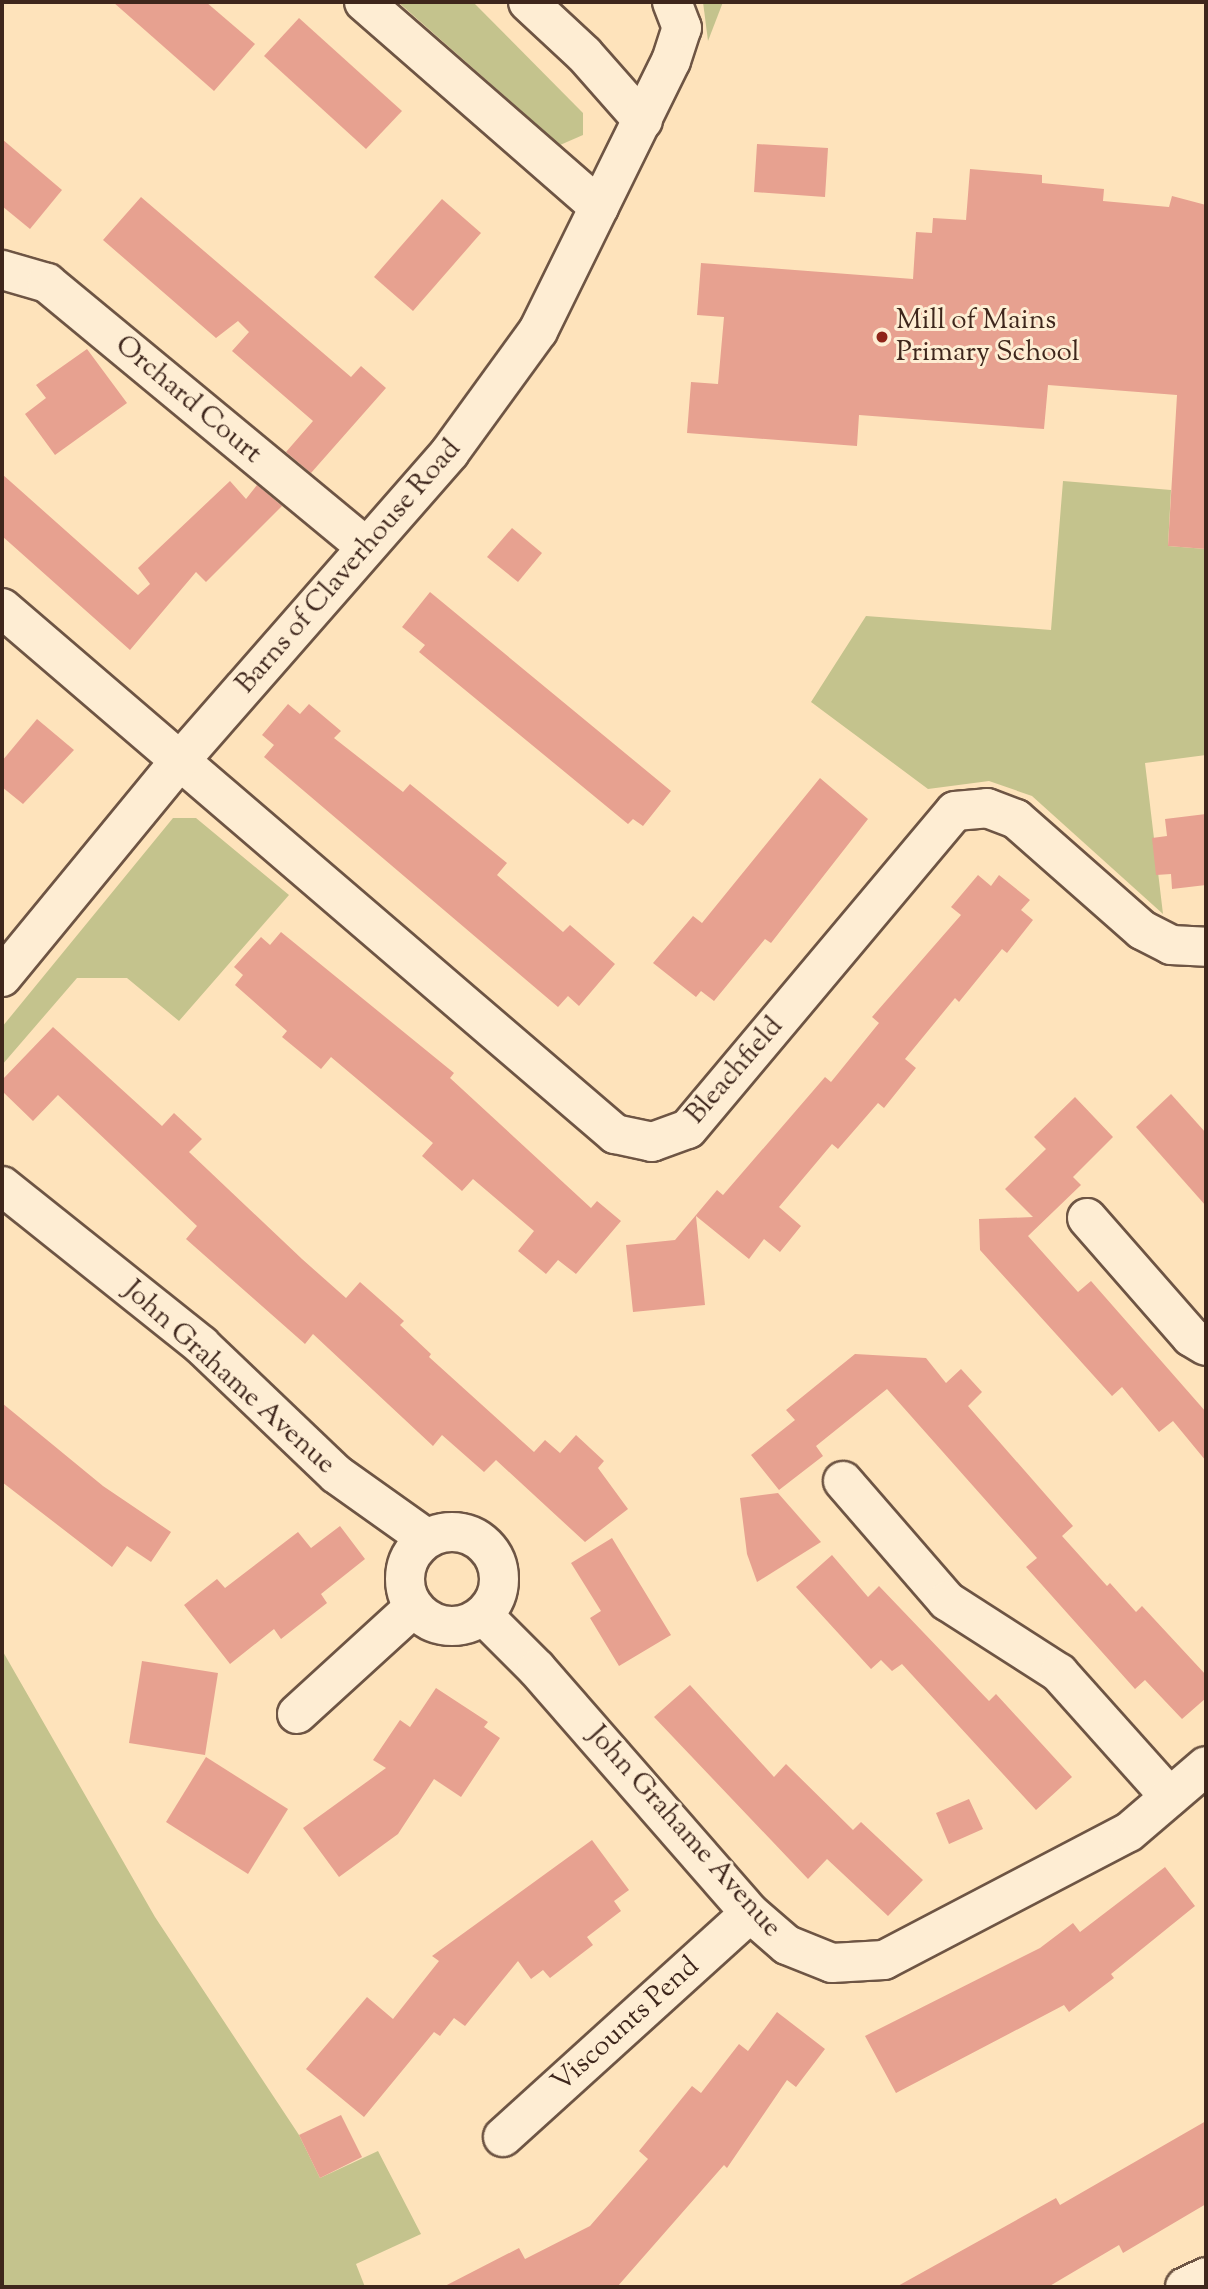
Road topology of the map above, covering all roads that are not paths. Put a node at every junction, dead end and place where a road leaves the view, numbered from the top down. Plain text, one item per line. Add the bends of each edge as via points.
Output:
1 (364, 2) edge
2 (528, 2) edge
3 (671, 2) edge
4 (643, 121) junction
5 (599, 207) junction
6 (2, 270) edge
7 (366, 547) junction
8 (2, 608) edge
9 (178, 763) junction
10 (1206, 947) edge
11 (2, 977) edge
12 (2, 1186) edge
13 (1087, 1218) dead end
14 (1206, 1346) edge
15 (843, 1481) dead end
16 (426, 1538) junction
17 (413, 1608) junction
18 (483, 1615) junction
19 (297, 1714) dead end
20 (1206, 1766) edge
21 (1170, 1797) junction
22 (750, 1913) junction
23 (503, 2137) dead end
24 (1206, 2277) edge
25 (1185, 2287) edge

1 - 5 street
2 - 4 street via 584,54
3 - 4 street, Barns of Claverhouse Road via 682,28
4 - 5 street, Barns of Claverhouse Road
5 - 7 street, Barns of Claverhouse Road via 538,331 473,424
6 - 7 street, Orchard Court via 47,283
7 - 9 street, Barns of Claverhouse Road
8 - 9 street, Bleachfield
9 - 10 street, Bleachfield via 615,1134 652,1142 688,1129 956,811 987,808 1016,820 1142,930 1171,946
9 - 11 street, Barns of Claverhouse Road
12 - 16 street, John Grahame Avenue via 201,1345 336,1474
13 - 14 street via 1191,1337
15 - 21 street via 947,1601 1059,1673
16 - 17 street via 411,1556 404,1578
16 - 18 street via 457,1532 485,1545 499,1572 499,1588
17 - 18 street via 439,1626 470,1624
17 - 19 street
18 - 22 street, John Grahame Avenue via 537,1669
20 - 21 street, John Grahame Avenue
21 - 22 street, John Grahame Avenue via 1129,1832 884,1960 832,1963 787,1945
22 - 23 street, Viscounts Pend
24 - 25 street

